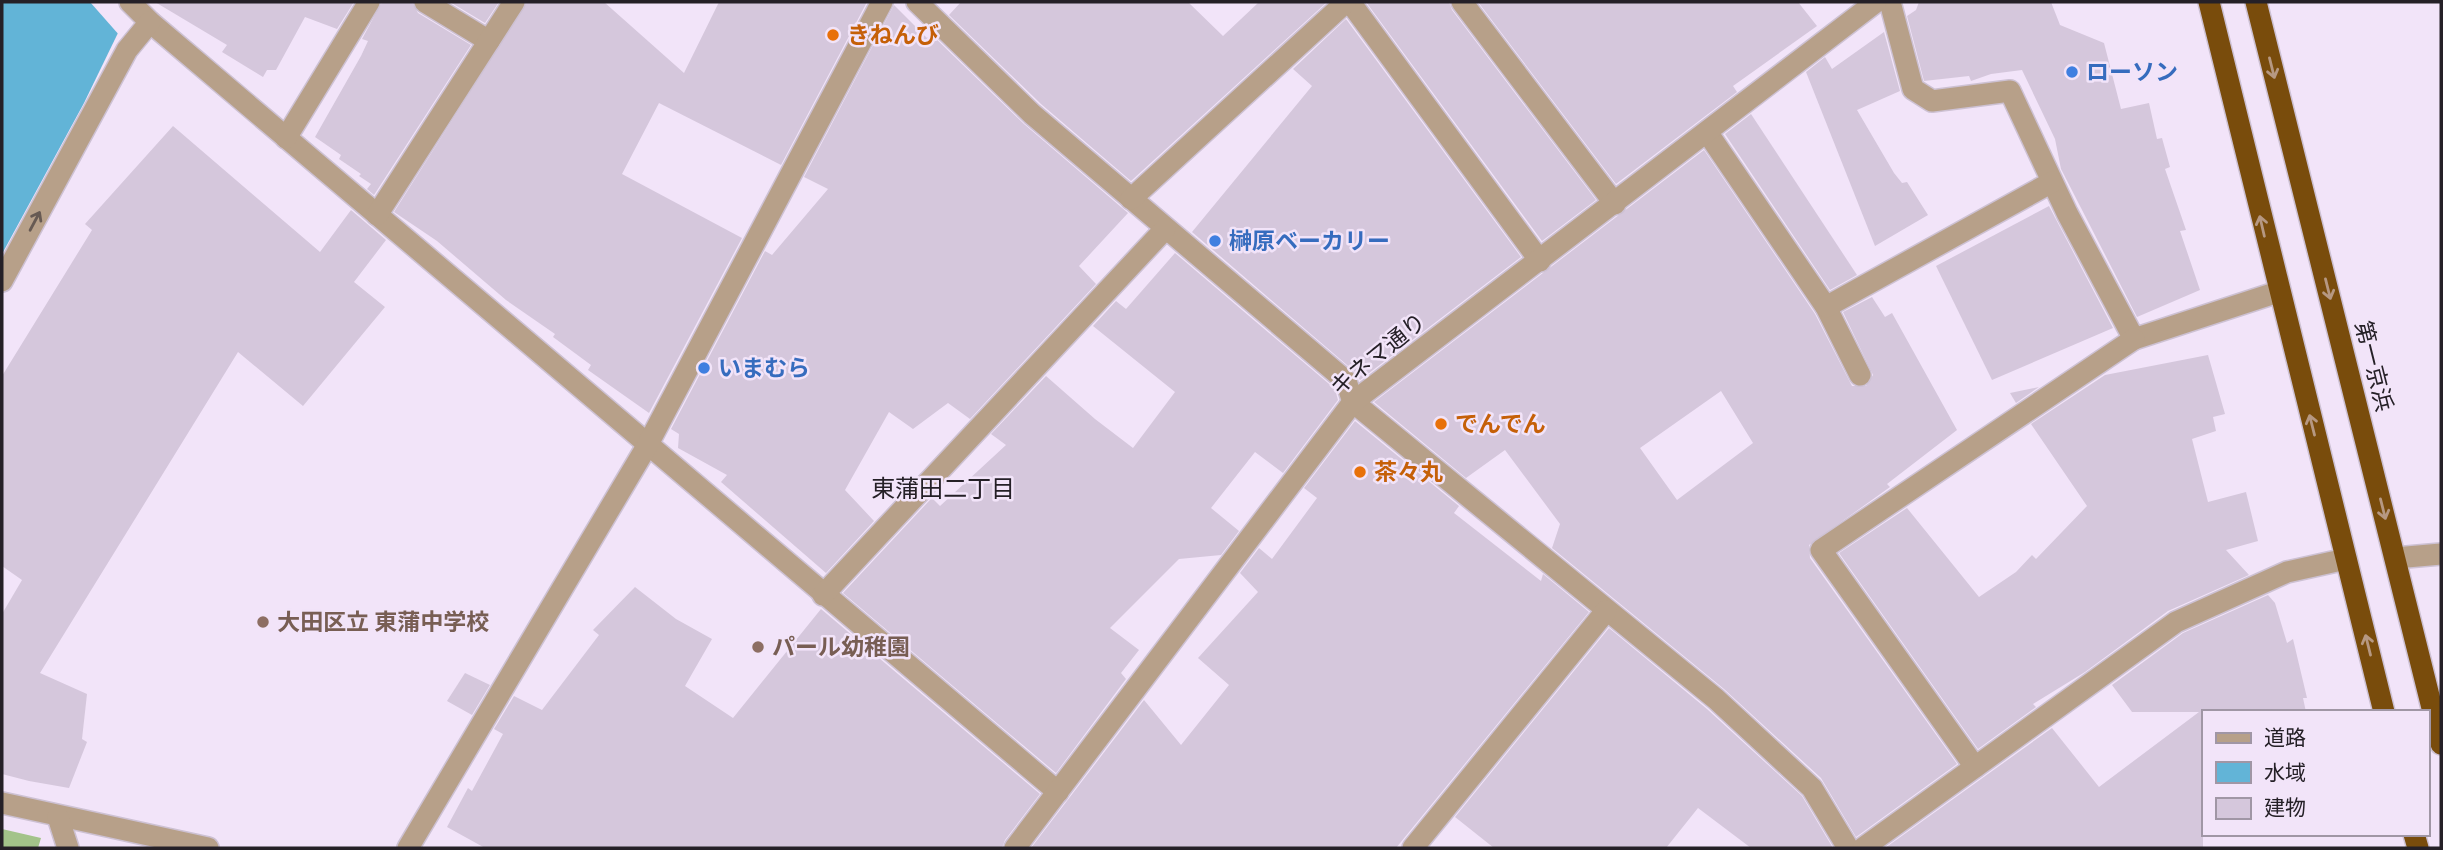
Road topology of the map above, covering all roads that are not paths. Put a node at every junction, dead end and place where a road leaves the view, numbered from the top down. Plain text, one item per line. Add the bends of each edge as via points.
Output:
1 (369, 2) edge
2 (425, 2) edge
3 (514, 2) edge
4 (882, 2) edge
5 (918, 2) edge
6 (1348, 2) edge
7 (1462, 2) edge
8 (1875, 2) edge
9 (1889, 2) edge
10 (2209, 2) edge
11 (2256, 2) edge
12 (141, 10) edge
13 (489, 41) junction
14 (1707, 132) junction
15 (286, 138) junction
16 (2052, 182) junction
17 (1131, 199) junction
18 (1615, 204) junction
19 (377, 215) junction
20 (1165, 229) junction
21 (1540, 261) junction
22 (2, 281) edge
23 (2278, 292) junction
24 (1826, 307) junction
25 (2134, 339) junction
26 (1860, 375) dead end
27 (1353, 402) junction
28 (647, 446) junction
29 (2441, 554) edge
30 (2395, 558) junction
31 (2346, 559) junction
32 (823, 595) junction
33 (1606, 611) junction
34 (2384, 710) edge
35 (2441, 744) edge
36 (1975, 767) junction
37 (1058, 792) junction
38 (2, 803) edge
39 (58, 817) junction
40 (68, 848) edge
41 (208, 848) edge
42 (408, 848) edge
43 (1015, 848) edge
44 (1413, 848) edge
45 (1848, 848) edge
46 (1863, 848) edge

1 - 15 street
2 - 13 street
3 - 13 street
4 - 28 street
5 - 17 street via 1032,114
6 - 17 street
6 - 21 street
7 - 18 street
8 - 14 street, キネマ通り
9 - 16 street via 1913,89 1933,102 2010,91
23 -> 10 highway
11 -> 30 highway, 第一京浜
12 - 15 street
22 -> 12 street via 127,50
13 - 19 street
14 - 18 street, キネマ通り
14 - 24 street
15 - 19 street
16 - 24 street
16 - 25 street
17 - 20 street
18 - 21 street, キネマ通り
19 - 28 street
20 - 27 street via 1346,381
20 - 32 street
21 - 27 street, キネマ通り
23 - 25 street
31 -> 23 highway
24 - 26 street
25 - 36 street via 1821,550
27 - 33 street
27 - 37 street, キネマ通り
28 - 32 street
28 - 42 street
29 - 30 street
30 - 35 highway, 第一京浜
34 -> 31 highway
31 - 36 street via 2287,572 2176,622
32 - 37 street
33 - 44 street
33 - 45 street via 1716,699 1812,788
36 - 46 street
37 - 43 street, キネマ通り
38 - 39 street
39 - 40 street
39 - 41 street

